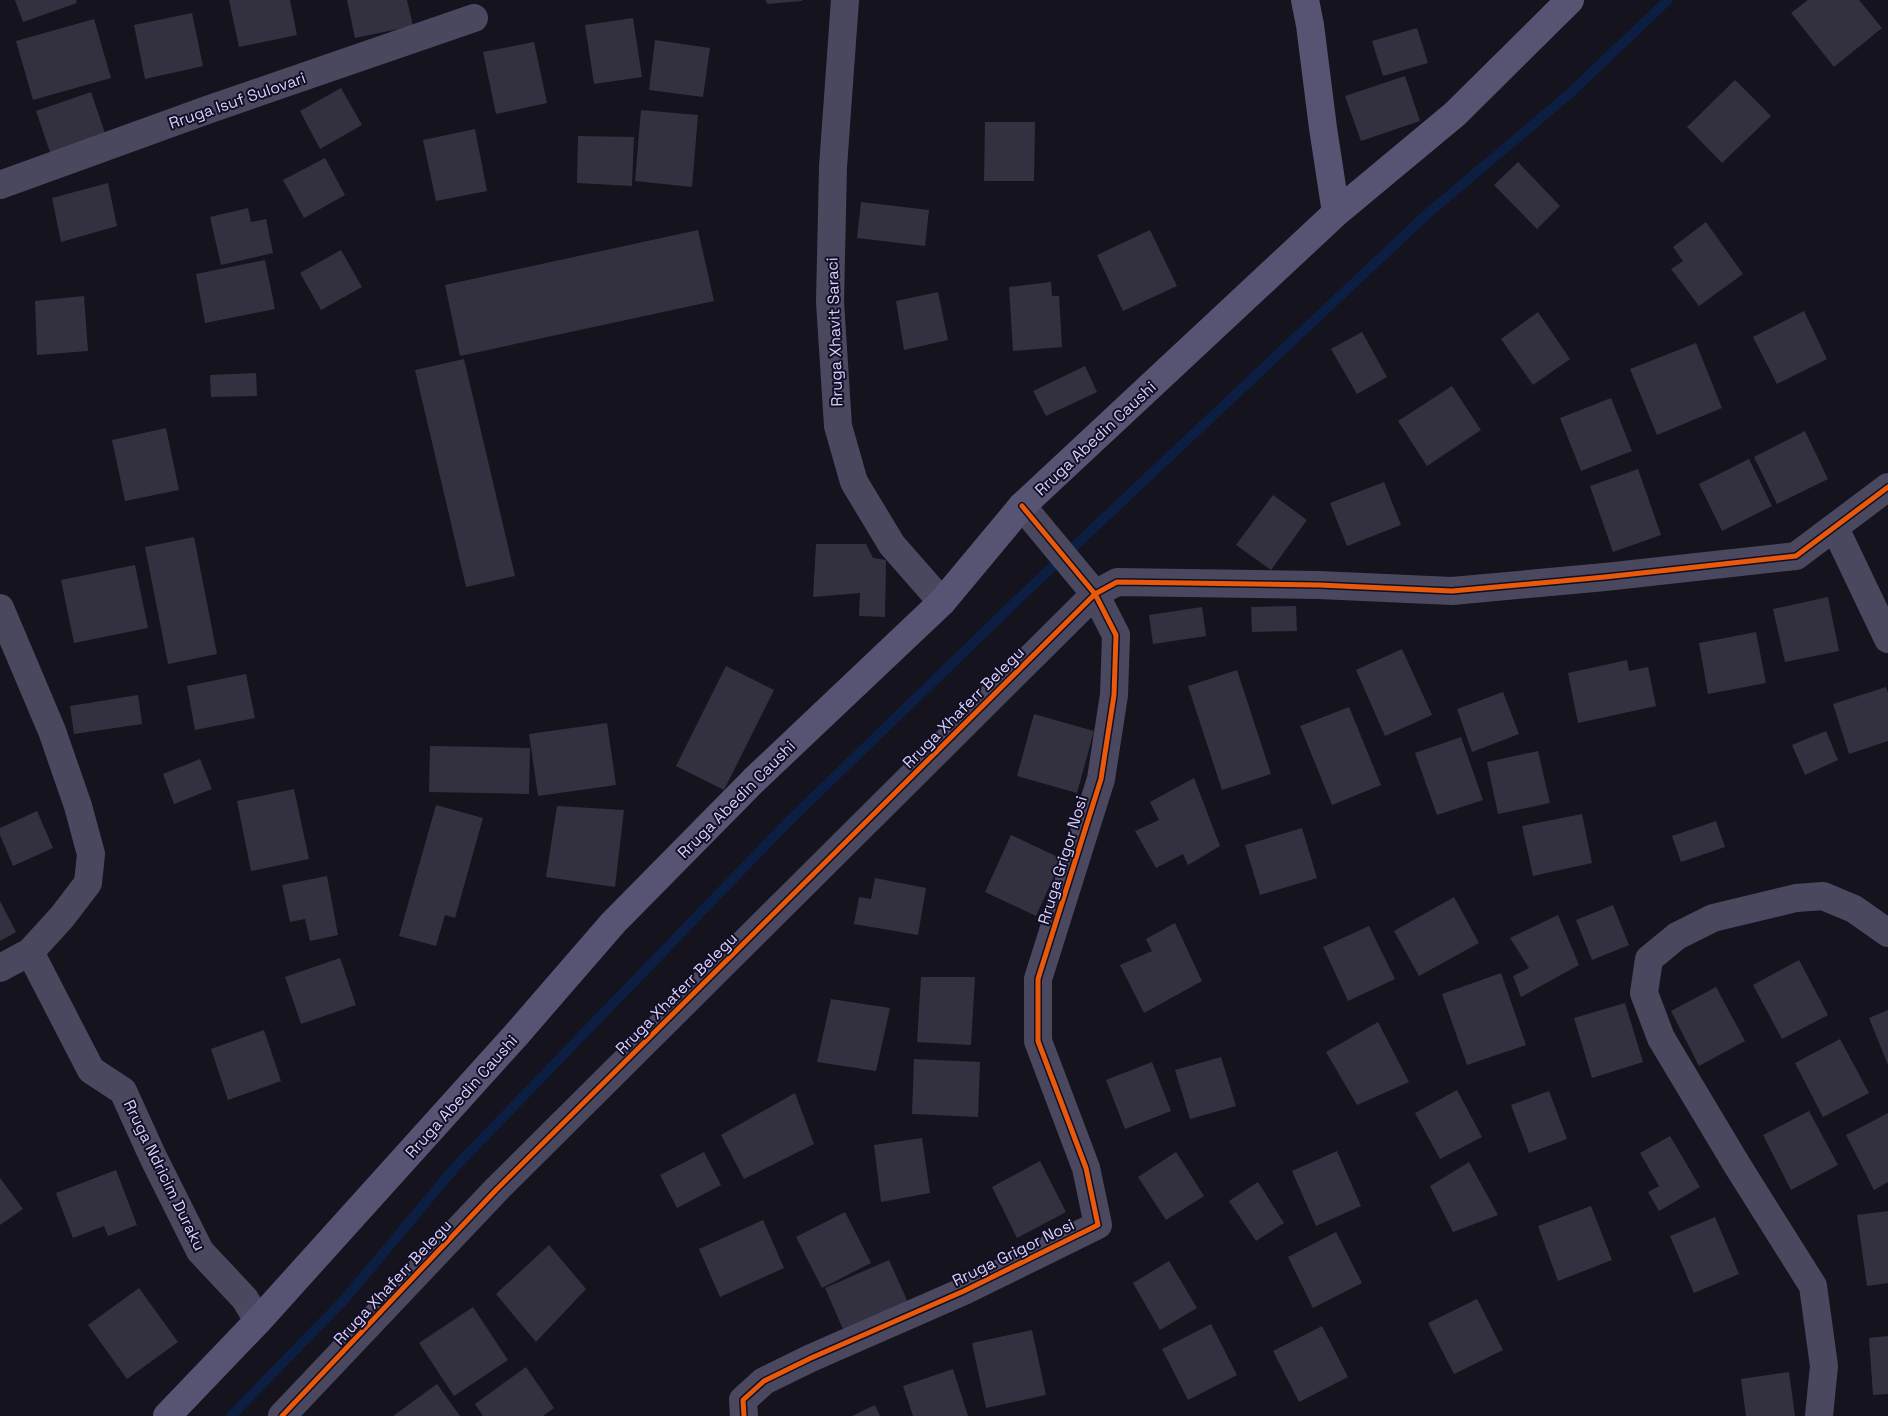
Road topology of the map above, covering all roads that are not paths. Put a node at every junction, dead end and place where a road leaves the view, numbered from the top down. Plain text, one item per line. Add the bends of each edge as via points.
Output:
1 (845, 0) edge
2 (1305, 0) edge
3 (1570, 0) edge
4 (474, 18) dead end
5 (0, 185) edge
6 (1336, 213) junction
7 (1888, 487) edge
8 (1022, 506) junction
9 (1835, 528) junction
10 (1095, 594) junction
11 (942, 602) junction
12 (0, 608) edge
13 (1888, 638) edge
14 (1888, 933) edge
15 (30, 952) junction
16 (0, 968) edge
17 (258, 1321) junction
18 (167, 1416) edge
19 (282, 1416) edge
20 (744, 1416) edge
21 (1819, 1416) edge

1 - 11 street, Rruga Xhavit Saraci via 833,167 830,302 838,426 854,482 892,545
2 - 6 main road
3 - 6 main road, Rruga Abedin Caushi via 1455,114
4 - 5 street, Rruga Isuf Sulovari
6 - 8 main road, Rruga Abedin Caushi
7 - 9 street, Rruga Xhaferr Belegu
8 - 10 street
8 - 11 main road, Rruga Abedin Caushi
9 - 10 street, Rruga Xhaferr Belegu via 1796,556 1596,578 1452,590 1117,582
9 - 13 street
10 - 19 street, Rruga Xhaferr Belegu via 496,1190
10 - 20 street, Rruga Grigor Nosi via 1116,635 1114,695 1101,779 1038,979 1038,1041 1086,1168 1098,1226 964,1291 764,1381 743,1400
11 - 17 main road, Rruga Abedin Caushi via 754,780 613,923
12 - 15 street via 52,731 91,854 88,883
14 - 21 street via 1854,908 1822,896 1796,898 1713,918 1677,936 1649,959 1644,993 1661,1038 1813,1286 1824,1366
15 - 16 street
15 - 17 street, Rruga Ndricim Duraku via 91,1070 124,1090 200,1251 245,1299
17 - 18 main road, Rruga Abedin Caushi

